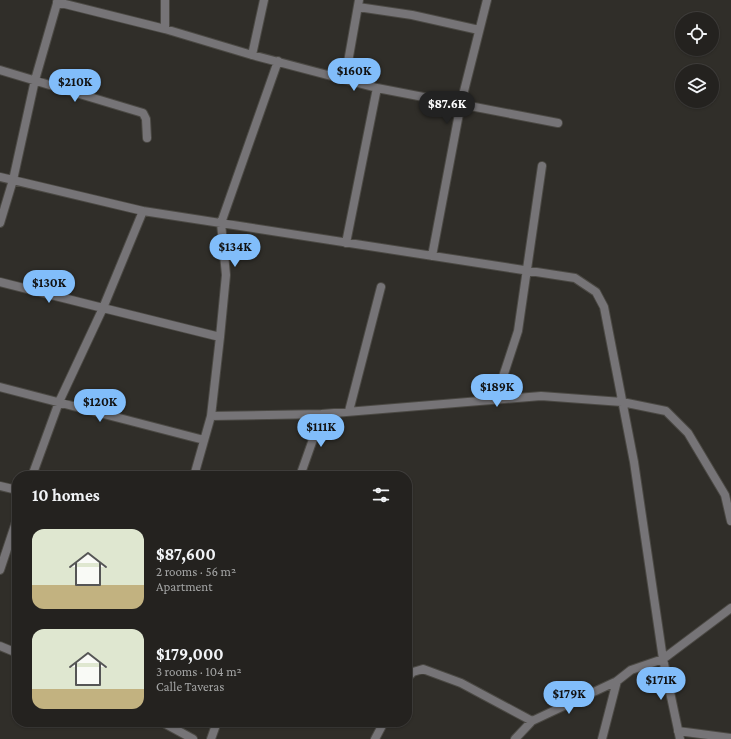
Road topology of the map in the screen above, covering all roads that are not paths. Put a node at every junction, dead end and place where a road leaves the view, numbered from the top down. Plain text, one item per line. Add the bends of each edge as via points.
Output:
1 (166, 0) edge
2 (264, 0) edge
3 (487, 0) edge
4 (57, 1) edge
5 (359, 3) edge
6 (165, 29) junction
7 (480, 30) junction
8 (252, 55) junction
9 (278, 61) junction
10 (0, 70) edge
11 (345, 79) junction
12 (34, 80) junction
13 (376, 88) junction
14 (461, 103) junction
15 (558, 123) dead end
16 (147, 138) dead end
17 (542, 166) dead end
18 (0, 177) edge
19 (13, 180) junction
20 (143, 211) junction
21 (221, 223) junction
22 (0, 224) edge
23 (346, 243) junction
24 (432, 256) junction
25 (528, 270) junction
26 (0, 282) edge
27 (381, 287) dead end
28 (103, 308) junction
29 (220, 337) junction
30 (0, 387) edge
31 (496, 398) junction
32 (59, 402) junction
33 (622, 402) junction
34 (348, 411) junction
35 (322, 414) junction
36 (211, 416) junction
37 (204, 440) junction
38 (34, 471) edge
39 (195, 471) edge
40 (302, 471) edge
41 (0, 486) edge
42 (12, 489) edge
43 (731, 521) edge
44 (12, 534) edge
45 (0, 570) edge
46 (731, 608) edge
47 (0, 646) edge
48 (12, 651) edge
49 (663, 658) junction
50 (412, 671) edge
51 (617, 682) junction
52 (532, 721) junction
53 (171, 727) edge
54 (215, 727) edge
55 (381, 727) edge
56 (679, 735) edge
57 (731, 738) edge
58 (193, 739) edge
59 (211, 739) edge
60 (375, 739) edge
61 (515, 739) edge
62 (602, 739) edge

1 - 6 street
2 - 8 street
3 - 7 street
4 - 6 street
4 - 12 street
5 - 7 street
5 - 11 street
6 - 8 street
7 - 14 street
8 - 9 street
9 - 11 street
9 - 21 street
10 - 12 street
11 - 13 street
12 - 16 street via 143,113 146,119
12 - 19 street
13 - 14 street
13 - 23 street
14 - 15 street
14 - 24 street
17 - 25 street
18 - 19 street
19 - 20 street
19 - 22 street
20 - 21 street
20 - 28 street
21 - 23 street
21 - 29 street via 226,275
23 - 24 street
24 - 25 street
25 - 31 street via 518,331
25 - 33 street via 575,278 596,292 604,307
26 - 28 street
27 - 34 street
28 - 29 street
28 - 32 street
29 - 36 street
30 - 32 street
31 - 33 street via 541,396
31 - 34 street
32 - 37 street
32 - 38 street
33 - 43 street via 666,412 688,433 725,495
33 - 49 street via 634,462
34 - 35 street
35 - 36 street
35 - 40 street
36 - 37 street
37 - 39 street
41 - 42 street
44 - 45 street
46 - 49 street
47 - 48 street
49 - 51 street via 631,670
49 - 56 street
50 - 52 street via 423,669 461,683
51 - 52 street
51 - 62 street
52 - 61 street
53 - 58 street
54 - 59 street
55 - 60 street
56 - 57 street

